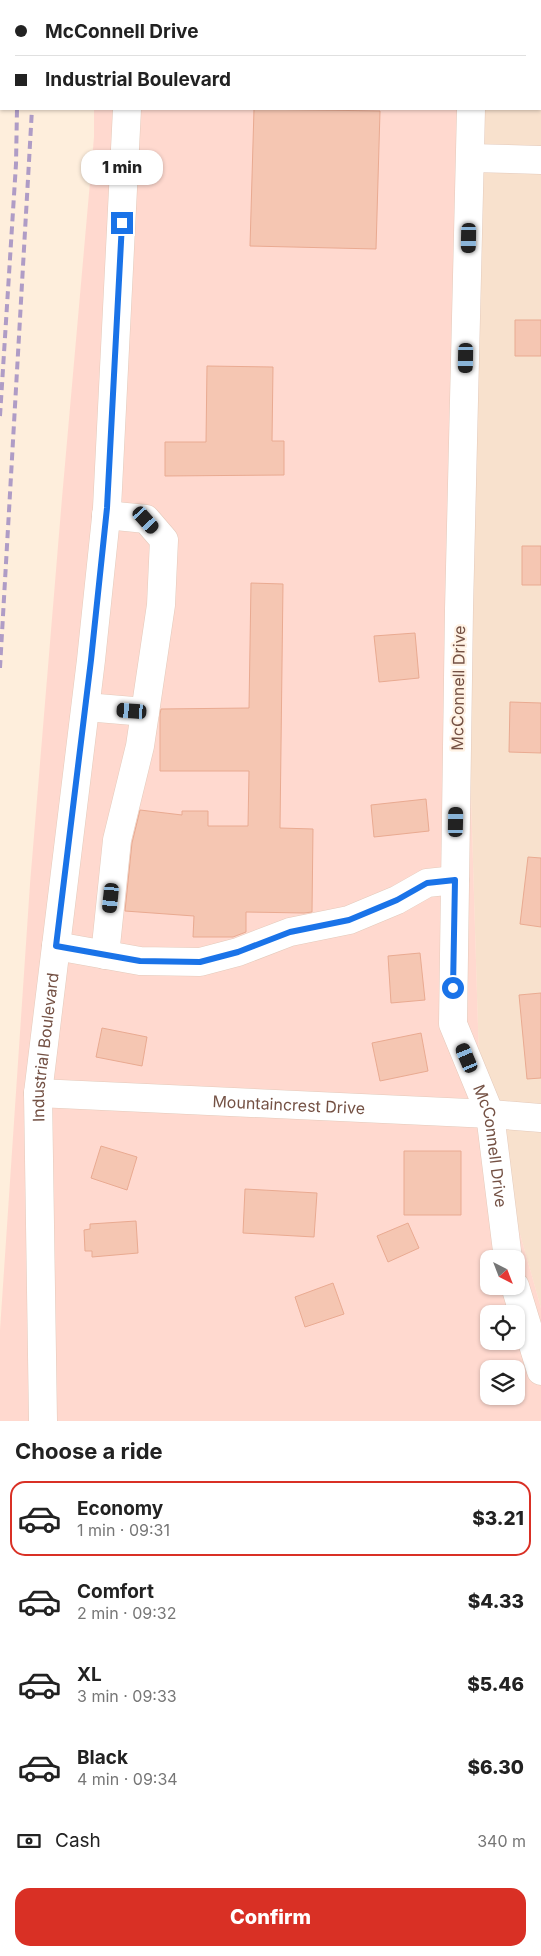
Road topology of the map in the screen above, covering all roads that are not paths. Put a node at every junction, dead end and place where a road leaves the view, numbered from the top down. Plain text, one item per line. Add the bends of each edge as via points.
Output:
1 (128, 110) edge
2 (472, 110) edge
3 (471, 158) junction
4 (541, 160) edge
5 (106, 515) junction
6 (86, 707) junction
7 (145, 712) junction
8 (455, 880) junction
9 (56, 946) junction
10 (105, 955) junction
11 (38, 1093) junction
12 (490, 1114) junction
13 (541, 1118) edge
14 (507, 1250) edge
15 (518, 1295) edge
16 (541, 1371) edge
17 (43, 1421) edge

1 - 5 street, Industrial Boulevard
2 - 3 street, McConnell Drive
3 - 4 street
3 - 8 street, McConnell Drive
5 - 6 street, Industrial Boulevard
5 - 7 street via 146,520 164,540 161,605
6 - 7 street
6 - 9 street, Industrial Boulevard
7 - 10 street via 117,840
8 - 10 street via 427,883 397,900 349,920 290,932 238,952 200,962 140,961
8 - 12 street, McConnell Drive via 453,1024
9 - 10 street
9 - 11 street, Industrial Boulevard
11 - 12 street, Mountaincrest Drive
11 - 17 street, Industrial Boulevard
12 - 13 street, Mountaincrest Drive
12 - 14 street, McConnell Drive
15 - 16 street

